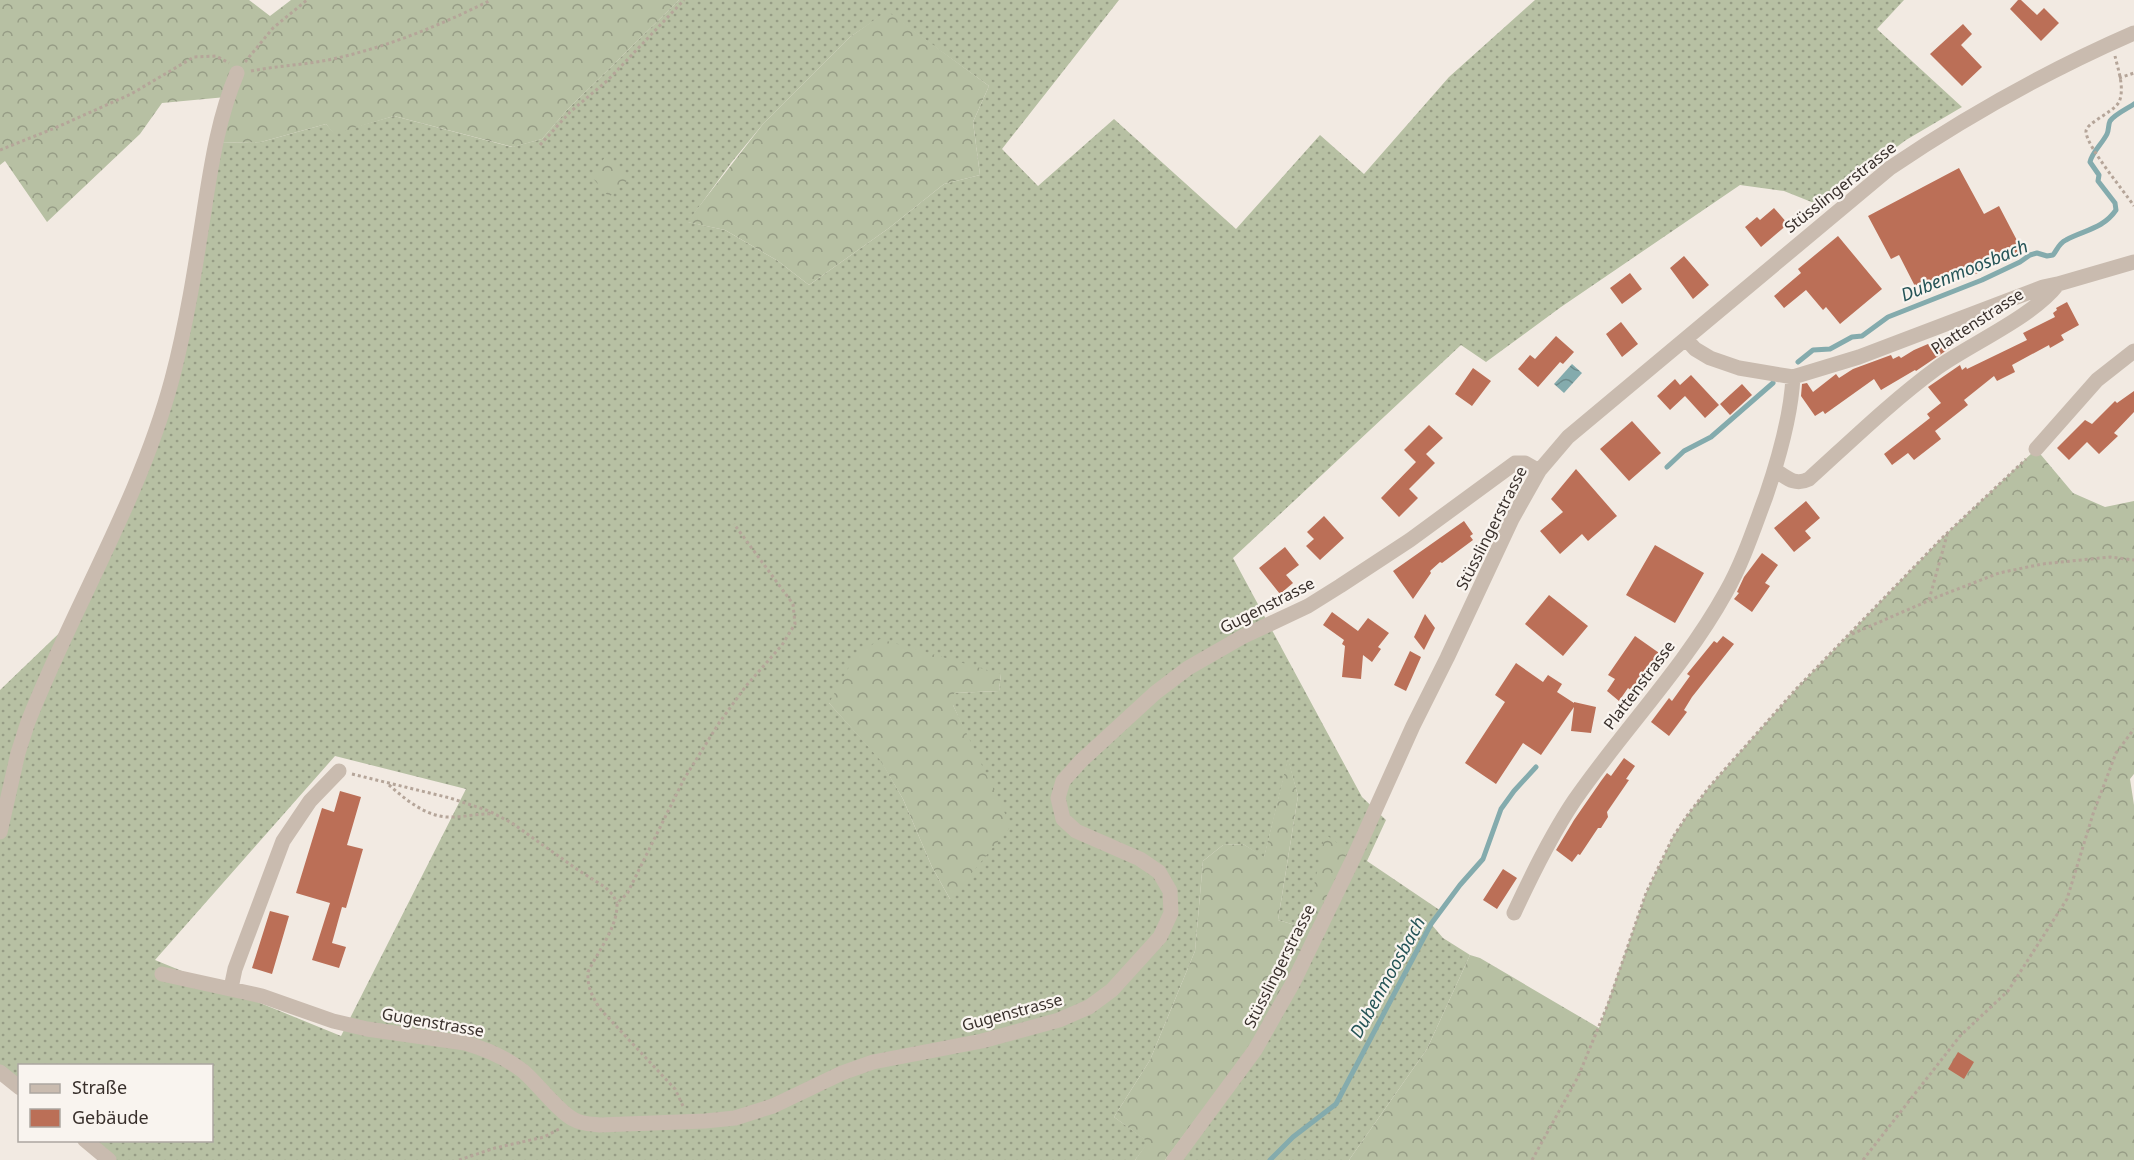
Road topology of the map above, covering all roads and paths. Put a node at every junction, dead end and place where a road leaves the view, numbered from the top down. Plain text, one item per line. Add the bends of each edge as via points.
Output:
1 (307, 0) edge
2 (491, 0) edge
3 (684, 0) edge
4 (2134, 33) edge
5 (2112, 43) junction
6 (237, 73) junction
7 (2134, 73) edge
8 (2120, 78) junction
9 (540, 145) dead end
10 (0, 150) edge
11 (2134, 206) edge
12 (2134, 262) edge
13 (2058, 284) junction
14 (1686, 339) junction
15 (2134, 351) edge
16 (1793, 377) junction
17 (2036, 448) joint
18 (1775, 470) junction
19 (1539, 471) junction
20 (734, 524) dead end
21 (1947, 533) junction
22 (2134, 560) edge
23 (1929, 600) junction
24 (1850, 634) junction
25 (2134, 729) edge
26 (339, 771) joint
27 (387, 783) junction
28 (495, 814) junction
29 (0, 832) edge
30 (617, 903) junction
31 (1514, 913) dead end
32 (162, 974) dead end
33 (231, 988) junction
34 (0, 1072) edge
35 (18, 1086) edge
36 (572, 1119) junction
37 (687, 1122) junction
38 (87, 1142) edge
39 (109, 1160) edge
40 (459, 1160) edge
41 (1174, 1160) edge
42 (1532, 1160) edge
43 (1863, 1160) edge

1 - 6 path via 262,39
2 - 6 path via 439,26 361,51
3 - 9 path
4 - 5 street, Stüsslingerstrasse
5 - 8 path
5 - 14 street, Stüsslingerstrasse via 2024,88 1890,168
6 - 10 path via 226,60 216,56 194,57 131,94
6 - 29 street via 214,143 188,310 172,380 125,507 28,723
7 - 8 path
8 - 11 path via 2119,101 2086,128 2086,133
12 - 13 street, Plattenstrasse
13 - 16 street, Plattenstrasse
13 - 18 street, Plattenstrasse via 2019,316 1930,374 1809,479 1792,482
14 - 16 street, Plattenstrasse via 1710,358 1739,368
14 - 19 street, Stüsslingerstrasse via 1568,437
15 - 17 street via 2097,380
16 - 18 street, Plattenstrasse
17 - 21 path
18 - 31 street, Plattenstrasse via 1748,545 1714,614 1573,803 1546,846
19 - 37 street, Gugenstrasse via 1525,463 1515,463 1410,540 1324,596 1188,668 1155,693 1063,780 1058,798 1063,819 1076,831 1140,859 1159,872 1170,891 1171,913 1160,937 1112,990 1089,1007 1059,1020 982,1041 873,1062 773,1106 735,1118
19 - 41 street, Stüsslingerstrasse via 1512,519 1294,981 1255,1050
20 - 30 path via 793,604 795,624 713,733 684,779 627,894
21 - 23 path
21 - 24 path
22 - 23 path via 2110,557 2042,564 1999,573
23 - 24 path
24 - 42 path via 1746,744 1673,837 1646,893 1596,1036
25 - 43 path via 2116,753 2067,899 2008,991 1960,1036
26 - 27 path
26 - 33 street via 309,801 283,840
27 - 28 path via 461,801
27 - 28 path via 409,803 438,815
28 - 30 path via 605,887
30 - 37 path via 611,929 588,972 589,989 602,1010 675,1089
32 - 33 street, Gugenstrasse
33 - 36 street, Gugenstrasse via 345,1024 480,1047 522,1071
34 - 35 street
36 - 37 street, Gugenstrasse via 600,1125
36 - 40 path via 544,1137
38 - 39 street

